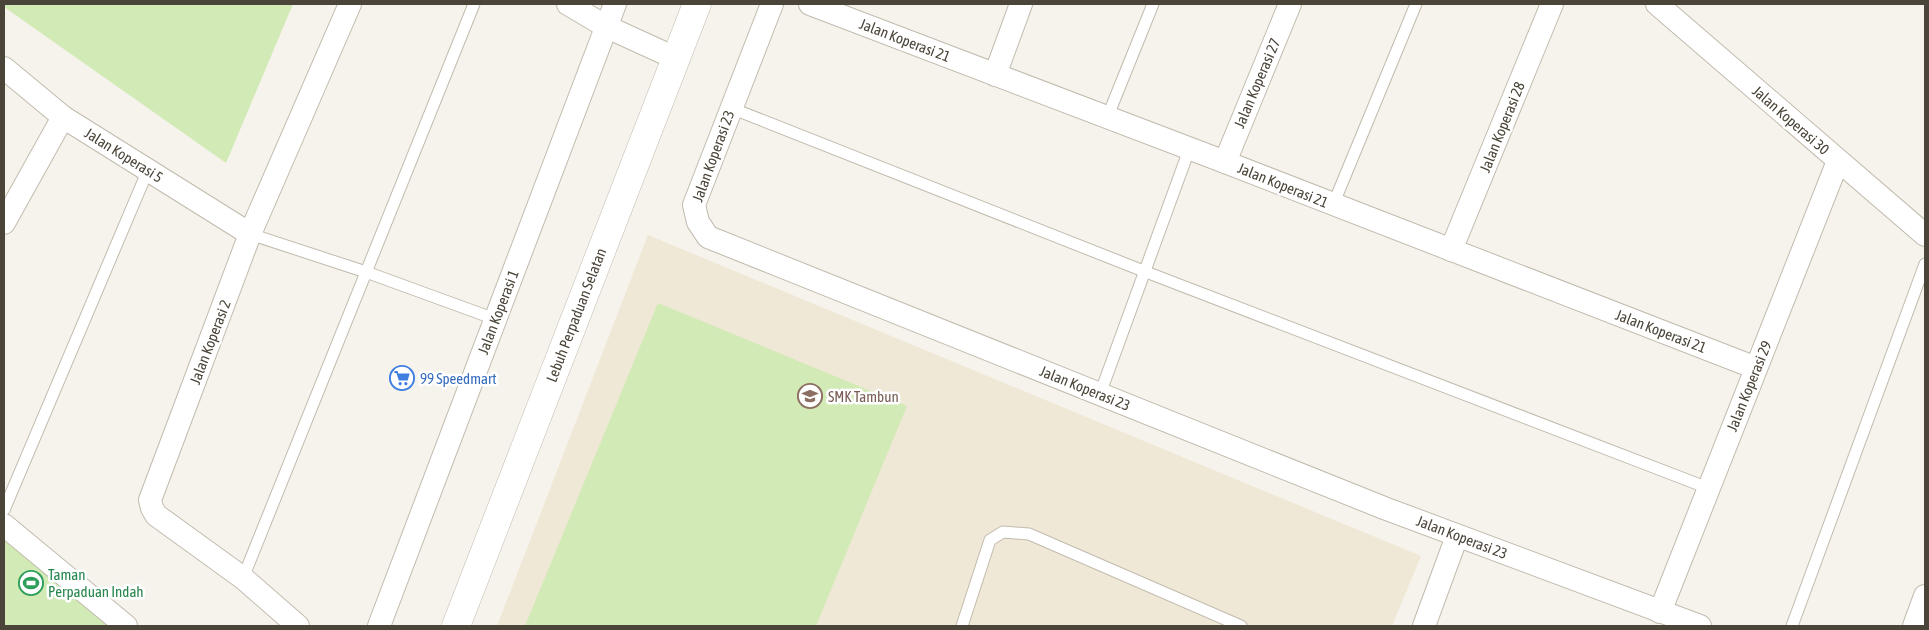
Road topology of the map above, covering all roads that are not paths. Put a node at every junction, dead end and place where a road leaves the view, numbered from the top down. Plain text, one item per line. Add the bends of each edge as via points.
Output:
1 (350, 4) edge
2 (474, 4) edge
3 (568, 4) edge
4 (615, 4) edge
5 (697, 4) edge
6 (772, 4) edge
7 (810, 4) edge
8 (1021, 4) edge
9 (1153, 4) edge
10 (1290, 4) edge
11 (1416, 4) edge
12 (1552, 4) edge
13 (1657, 4) edge
14 (606, 26) junction
15 (675, 58) junction
16 (4, 68) edge
17 (996, 75) junction
18 (731, 108) junction
19 (63, 117) junction
20 (1107, 118) junction
21 (1189, 150) junction
22 (1838, 160) junction
23 (1225, 162) junction
24 (148, 170) junction
25 (1333, 205) junction
26 (4, 222) edge
27 (250, 234) junction
28 (1925, 235) edge
29 (1452, 250) junction
30 (1925, 264) edge
31 (366, 272) junction
32 (1146, 272) junction
33 (495, 320) junction
34 (1756, 368) junction
35 (1100, 394) junction
36 (1708, 488) junction
37 (4, 510) edge
38 (4, 526) edge
39 (1457, 536) junction
40 (243, 578) junction
41 (1925, 596) edge
42 (1660, 612) junction
43 (1692, 625) edge
44 (126, 626) edge
45 (298, 626) edge
46 (379, 626) edge
47 (456, 626) edge
48 (962, 626) edge
49 (1241, 626) edge
50 (1424, 626) edge
51 (1792, 626) edge
52 (1914, 626) edge

1 - 27 street, Jalan Koperasi 2
2 - 31 lane
3 - 14 street
4 - 14 street, Jalan Koperasi 1
5 - 15 street, Lebuh Perpaduan Selatan
6 - 18 street, Jalan Koperasi 23
7 - 17 street, Jalan Koperasi 21
8 - 17 street
9 - 20 lane
10 - 23 street, Jalan Koperasi 27
11 - 25 lane
12 - 29 street, Jalan Koperasi 28
13 - 22 street, Jalan Koperasi 30
14 - 15 street
14 - 33 street, Jalan Koperasi 1
15 - 47 street, Lebuh Perpaduan Selatan
16 - 19 street, Jalan Koperasi 5
17 - 20 street, Jalan Koperasi 21
18 - 32 lane
18 - 35 street, Jalan Koperasi 23 via 694,205 698,222 708,237
19 - 24 street, Jalan Koperasi 5
19 - 26 street
20 - 21 street, Jalan Koperasi 21
21 - 23 street, Jalan Koperasi 21
21 - 32 lane
22 - 28 street, Jalan Koperasi 30
22 - 34 street, Jalan Koperasi 29
23 - 25 street, Jalan Koperasi 21
24 - 27 street, Jalan Koperasi 5
24 - 37 lane
25 - 29 street, Jalan Koperasi 21
27 - 31 lane
27 - 40 street, Jalan Koperasi 2 via 150,500 156,515
29 - 34 street, Jalan Koperasi 21
30 - 51 lane
31 - 33 lane
31 - 40 lane
32 - 35 lane
32 - 36 lane
33 - 46 street, Jalan Koperasi 1
34 - 36 street, Jalan Koperasi 29
35 - 39 street, Jalan Koperasi 23
36 - 42 street, Jalan Koperasi 29
38 - 44 street
39 - 42 street, Jalan Koperasi 23
39 - 50 street
40 - 45 street, Jalan Koperasi 2
41 - 52 street
42 - 43 street, Jalan Koperasi 23
48 - 49 lane via 990,540 1003,532 1029,534

